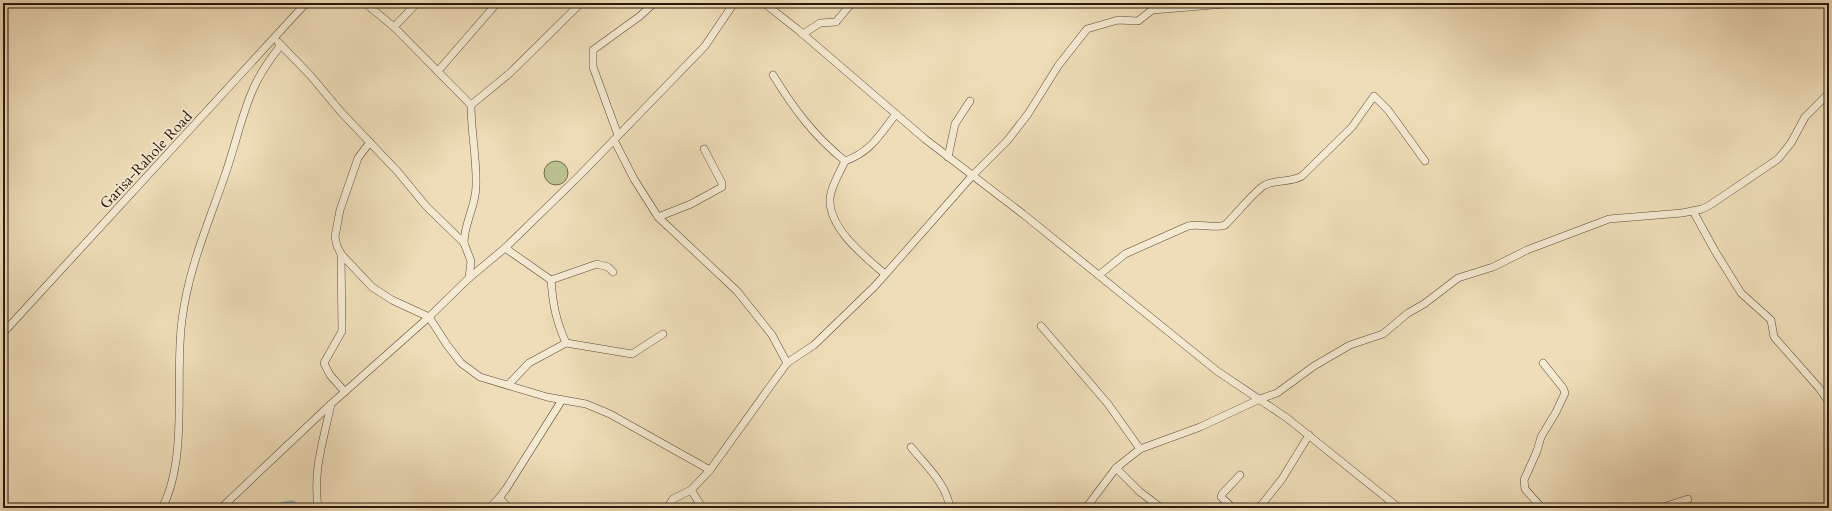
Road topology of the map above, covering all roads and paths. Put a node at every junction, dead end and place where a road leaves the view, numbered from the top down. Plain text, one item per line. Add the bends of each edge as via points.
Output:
1 (306, 3) edge
2 (365, 3) edge
3 (417, 3) edge
4 (497, 3) edge
5 (581, 3) edge
6 (654, 3) edge
7 (734, 3) edge
8 (764, 3) edge
9 (857, 3) edge
10 (1161, 3) edge
11 (1238, 3) edge
12 (1152, 10) junction
13 (394, 27) junction
14 (803, 34) junction
15 (274, 38) junction
16 (281, 45) junction
17 (438, 71) junction
18 (773, 76) dead end
19 (1829, 93) edge
20 (970, 101) dead end
21 (471, 105) junction
22 (896, 114) junction
23 (616, 137) junction
24 (370, 142) junction
25 (704, 149) dead end
26 (948, 157) junction
27 (845, 161) junction
28 (1426, 161) dead end
29 (972, 176) junction
30 (1693, 211) junction
31 (658, 217) junction
32 (464, 243) junction
33 (505, 248) junction
34 (341, 254) junction
35 (613, 272) dead end
36 (885, 274) junction
37 (1099, 275) junction
38 (469, 278) junction
39 (551, 280) junction
40 (429, 317) junction
41 (1041, 326) dead end
42 (3, 333) edge
43 (663, 334) dead end
44 (566, 343) junction
45 (787, 363) junction
46 (1543, 363) dead end
47 (508, 385) junction
48 (345, 392) junction
49 (1260, 399) junction
50 (562, 400) junction
51 (1829, 402) edge
52 (331, 404) junction
53 (1309, 435) junction
54 (911, 446) dead end
55 (1140, 449) junction
56 (1116, 468) junction
57 (710, 470) junction
58 (1240, 475) dead end
59 (691, 490) junction
60 (499, 498) junction
61 (1688, 499) dead end
62 (1160, 507) edge
63 (162, 508) edge
64 (221, 508) edge
65 (318, 508) edge
66 (488, 508) edge
67 (509, 508) edge
68 (667, 508) edge
69 (705, 508) edge
70 (950, 508) edge
71 (1086, 508) edge
72 (1234, 508) edge
73 (1259, 508) edge
74 (1397, 508) edge
75 (1542, 508) edge
76 (1660, 508) edge

1 - 15 street, Garisa-Rahole Road
2 - 13 street
3 - 13 street
4 - 17 street
5 - 21 street via 510,73
6 - 23 street via 593,50 593,67
7 - 23 street via 705,46
8 - 14 street
9 - 14 street via 850,6 836,22 820,23
10 - 12 street
11 - 12 street
12 - 29 street via 1138,21 1118,20 1087,29 1058,66 1015,131
13 - 17 street
14 - 22 street
15 - 16 street
15 - 42 street, Garisa-Rahole Road
16 - 24 street
16 - 63 street via 266,65 251,93 188,288 182,320 175,467
17 - 21 street
18 - 27 street via 795,110 818,138
19 - 30 street via 1805,117 1791,143 1778,159 1710,205
20 - 26 street via 955,124
21 - 32 street via 476,187
22 - 26 street
22 - 27 street via 866,151
23 - 31 street via 634,179
23 - 33 street
24 - 32 street via 426,206
24 - 34 street via 358,158 340,210 336,237
25 - 31 street via 722,183 722,188
26 - 29 street
27 - 36 street via 832,189 830,208 847,238 862,255
28 - 37 street via 1388,110 1374,96 1352,127 1302,176 1264,186 1221,227 1197,224 1188,226 1126,254
29 - 36 street
29 - 37 street
30 - 49 street via 1609,219 1527,250 1493,267 1458,278 1383,334 1350,345 1314,366 1277,393
30 - 51 street via 1741,293 1771,320 1774,337
31 - 45 street via 737,291 772,335
32 - 38 street via 471,261
33 - 38 street
33 - 39 street
34 - 40 street via 381,294
34 - 48 street via 342,331 324,363 330,375
35 - 39 street via 608,267 598,264
36 - 45 street via 814,345
37 - 49 street via 1217,371
38 - 40 street
39 - 44 street via 556,319
40 - 47 street via 461,363 480,377
40 - 48 street
41 - 55 street via 1108,404
43 - 44 street via 632,354
44 - 47 street via 529,363
45 - 57 street
46 - 75 street via 1563,388 1564,393 1541,437 1524,480 1525,489
47 - 50 street
48 - 52 street
49 - 53 street
49 - 55 street via 1200,427
50 - 57 street via 586,404 610,414
50 - 60 street
52 - 64 street
52 - 65 street via 315,478
53 - 73 street via 1282,479
53 - 74 street
54 - 70 street via 941,483 948,496
55 - 56 street
56 - 62 street via 1140,492
56 - 71 street
57 - 59 street
58 - 72 street via 1221,497
59 - 68 street via 673,499
59 - 69 street
60 - 66 street
60 - 67 street
61 - 76 street

